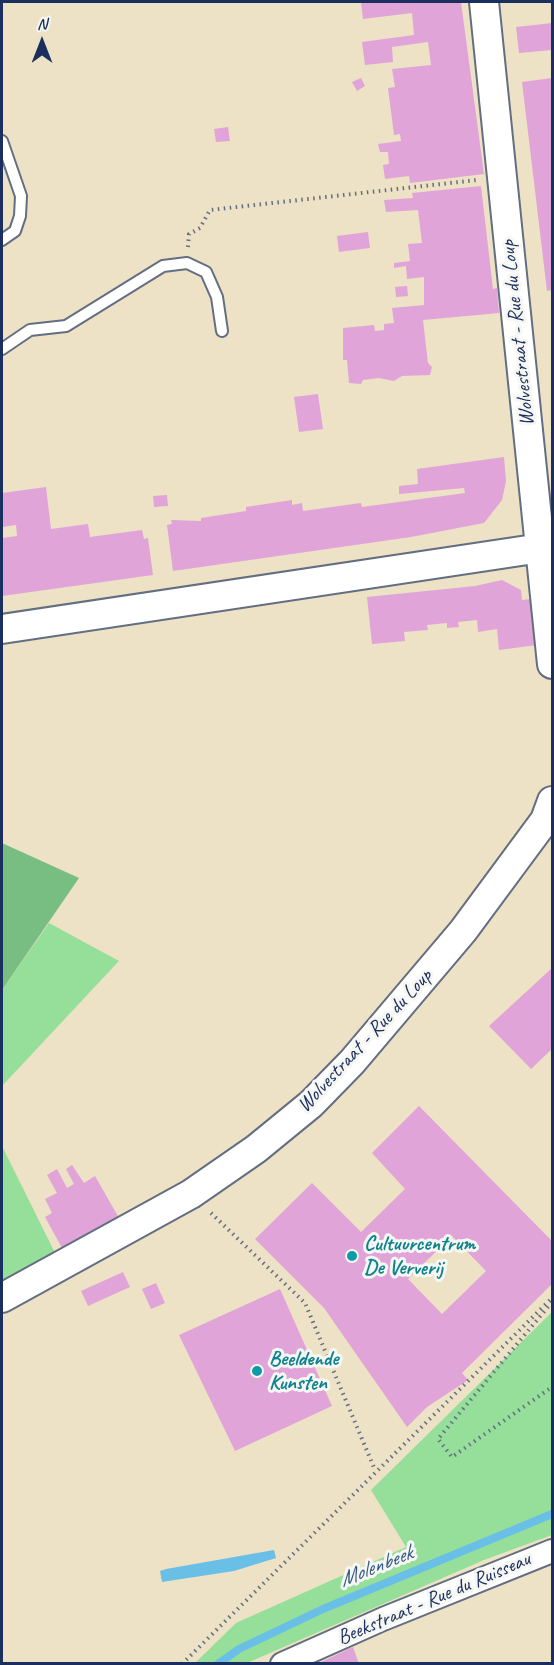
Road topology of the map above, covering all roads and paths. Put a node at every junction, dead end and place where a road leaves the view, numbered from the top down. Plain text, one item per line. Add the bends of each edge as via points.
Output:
1 (484, 2) edge
2 (2, 141) edge
3 (501, 178) junction
4 (2, 240) edge
5 (187, 262) junction
6 (222, 331) dead end
7 (2, 349) edge
8 (541, 548) junction
9 (2, 629) edge
10 (552, 664) edge
11 (552, 801) edge
12 (191, 1194) junction
13 (2, 1298) edge
14 (552, 1300) edge
15 (552, 1387) edge
16 (375, 1470) junction
17 (552, 1551) edge
18 (182, 1664) edge
19 (282, 1664) edge

1 - 3 street, Wolvestraat - Rue du Loup
2 - 4 lane via 21,196 15,231
3 - 5 path via 210,210 200,228 189,234
3 - 8 street, Wolvestraat - Rue du Loup
5 - 6 lane via 206,272 217,297
5 - 7 lane via 163,266 66,326 30,330
8 - 9 street
8 - 10 street, Wolvestraat - Rue du Loup
11 - 12 street, Wolvestraat - Rue du Loup via 545,820 463,931 352,1062 311,1104 265,1142
12 - 13 street, Wolvestraat - Rue du Loup
12 - 16 path via 305,1303
14 - 15 path via 438,1439 452,1457
14 - 16 path
16 - 18 path
17 - 19 street, Beekstraat - Rue du Ruisseau

